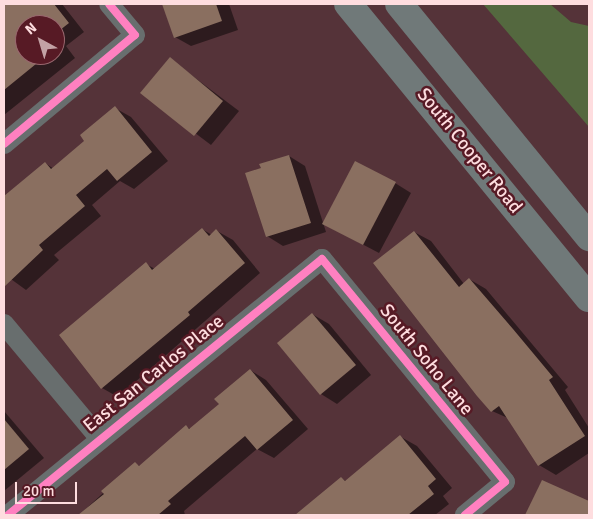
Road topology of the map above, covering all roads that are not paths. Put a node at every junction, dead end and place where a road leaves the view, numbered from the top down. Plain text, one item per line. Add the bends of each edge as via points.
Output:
1 (109, 4) edge
2 (348, 4) edge
3 (399, 4) edge
4 (4, 144) edge
5 (589, 237) edge
6 (322, 260) joint
7 (589, 298) edge
8 (4, 324) edge
9 (100, 439) junction
10 (8, 515) edge
11 (465, 515) edge

1 - 4 street via 135,35
2 - 7 main road, South Cooper Road
3 - 5 main road, South Cooper Road
6 - 9 street, East San Carlos Place
6 - 11 street, South Soho Lane via 505,482
8 - 9 street
9 - 10 street, East San Carlos Place

